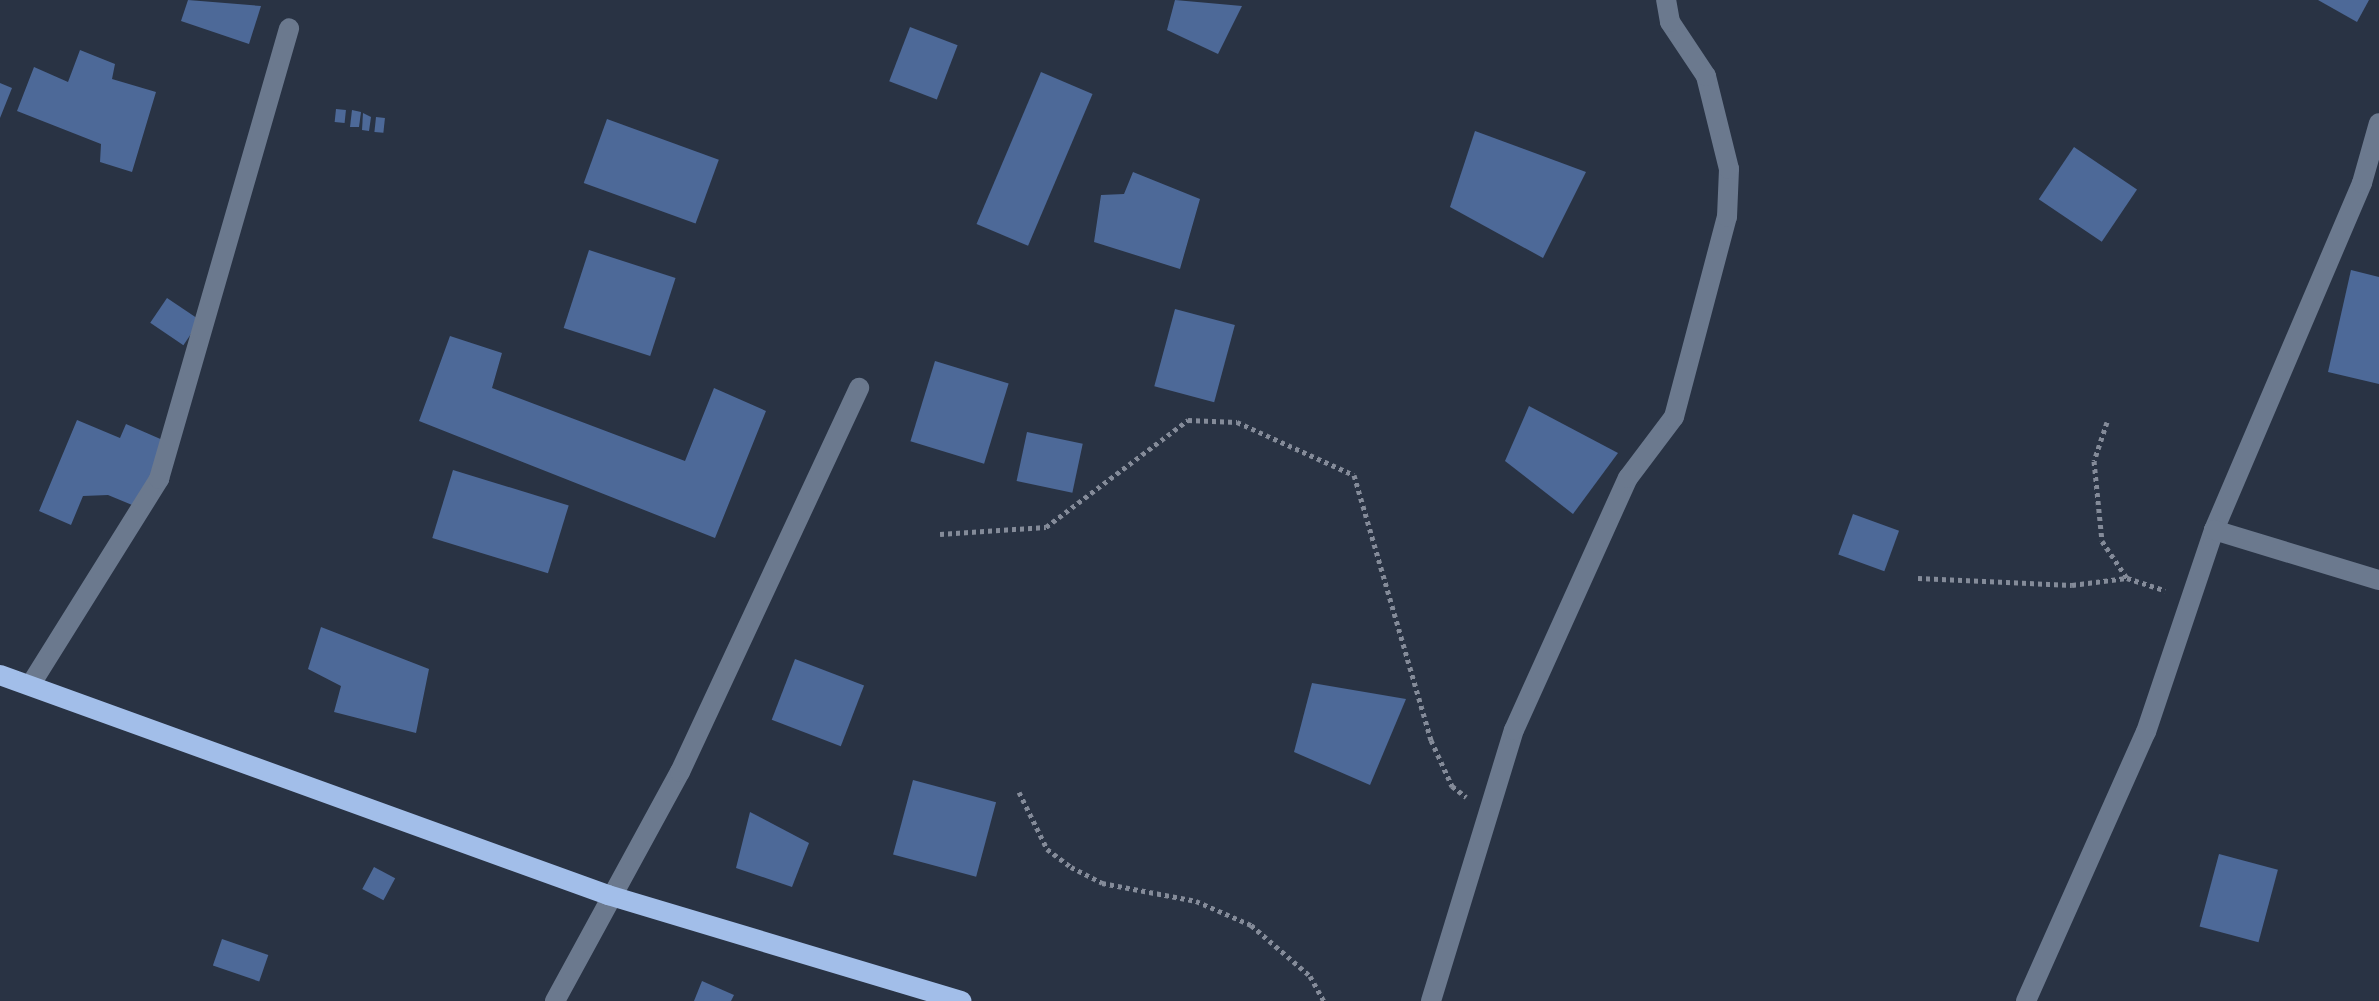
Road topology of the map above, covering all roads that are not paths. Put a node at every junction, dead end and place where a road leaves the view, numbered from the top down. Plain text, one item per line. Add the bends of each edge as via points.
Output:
1 (1666, 0) edge
2 (289, 28) dead end
3 (2379, 123) edge
4 (859, 388) dead end
5 (2214, 530) junction
6 (2379, 580) edge
7 (0, 675) edge
8 (31, 684) junction
9 (608, 895) junction
10 (555, 1001) edge
11 (961, 1001) edge
12 (1431, 1001) edge
13 (2026, 1001) edge

1 - 12 street via 1670,22 1706,76 1729,169 1727,217 1674,417 1622,491 1514,730 1492,816
2 - 8 street via 159,479
3 - 5 street via 2362,183
4 - 9 street via 680,772
5 - 6 street
5 - 13 street via 2146,732
7 - 8 main road
8 - 9 main road
9 - 10 street
9 - 11 main road

